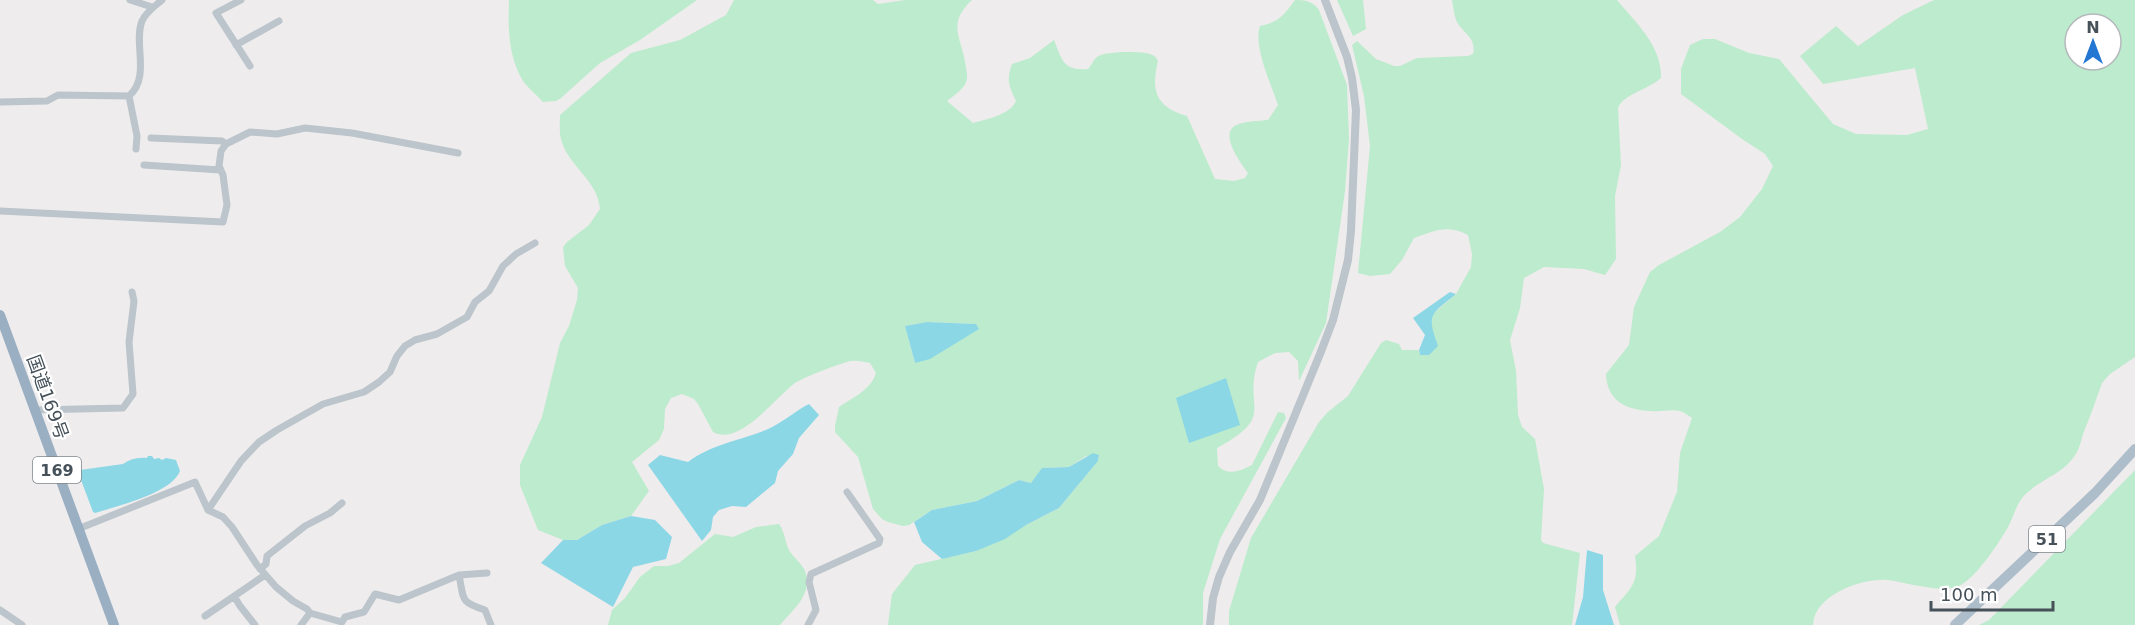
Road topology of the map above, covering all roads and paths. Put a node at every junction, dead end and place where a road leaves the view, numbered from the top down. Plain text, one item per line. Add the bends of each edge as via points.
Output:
1 (130, 0) edge
2 (162, 0) edge
3 (241, 0) edge
4 (1325, 0) edge
5 (152, 8) junction
6 (279, 21) dead end
7 (236, 45) junction
8 (250, 66) dead end
9 (129, 96) junction
10 (0, 102) edge
11 (151, 138) dead end
12 (226, 144) junction
13 (136, 149) dead end
14 (459, 153) dead end
15 (144, 165) dead end
16 (220, 170) junction
17 (0, 211) edge
18 (535, 243) dead end
19 (132, 292) dead end
20 (0, 315) edge
21 (35, 410) junction
22 (2135, 449) edge
23 (847, 492) dead end
24 (342, 504) dead end
25 (208, 510) junction
26 (78, 529) junction
27 (263, 572) junction
28 (487, 573) dead end
29 (459, 575) junction
30 (234, 596) junction
31 (0, 610) edge
32 (310, 613) junction
33 (205, 616) dead end
34 (22, 625) edge
35 (114, 625) edge
36 (255, 625) edge
37 (301, 625) edge
38 (491, 625) edge
39 (808, 625) edge
40 (1210, 625) edge
41 (1955, 625) edge

1 - 5 street
2 - 5 street
3 - 7 street via 216,13
4 - 40 street via 1347,57 1356,110 1348,260 1333,320 1316,364 1260,500 1219,577
5 - 9 street via 142,22 140,80
6 - 7 street
7 - 8 street
9 - 10 street via 58,95 47,101
9 - 13 street
11 - 12 street
12 - 14 street via 250,132 277,134 305,128
12 - 16 street via 219,158
15 - 16 street
16 - 17 street via 227,205 223,222
18 - 25 street via 503,266 467,317 405,346 390,372 379,382 364,392 323,404 260,442 241,461
19 - 21 street via 129,342 133,394 123,408
20 - 21 highway, 国道169号 / 169
21 - 26 highway, 国道169号 / 169
22 - 41 main road, 51 via 2095,493
23 - 39 street via 879,543 811,574 809,582 816,610
24 - 27 street via 305,526 267,556
25 - 26 street via 195,482
25 - 27 street via 232,527
26 - 35 highway, 国道169号 / 169
27 - 30 street
27 - 32 street
28 - 29 street
29 - 32 street via 399,600 375,594 364,612 345,617 342,622
29 - 38 street via 464,601 485,610
30 - 33 street
30 - 36 street
31 - 34 street
32 - 37 street

